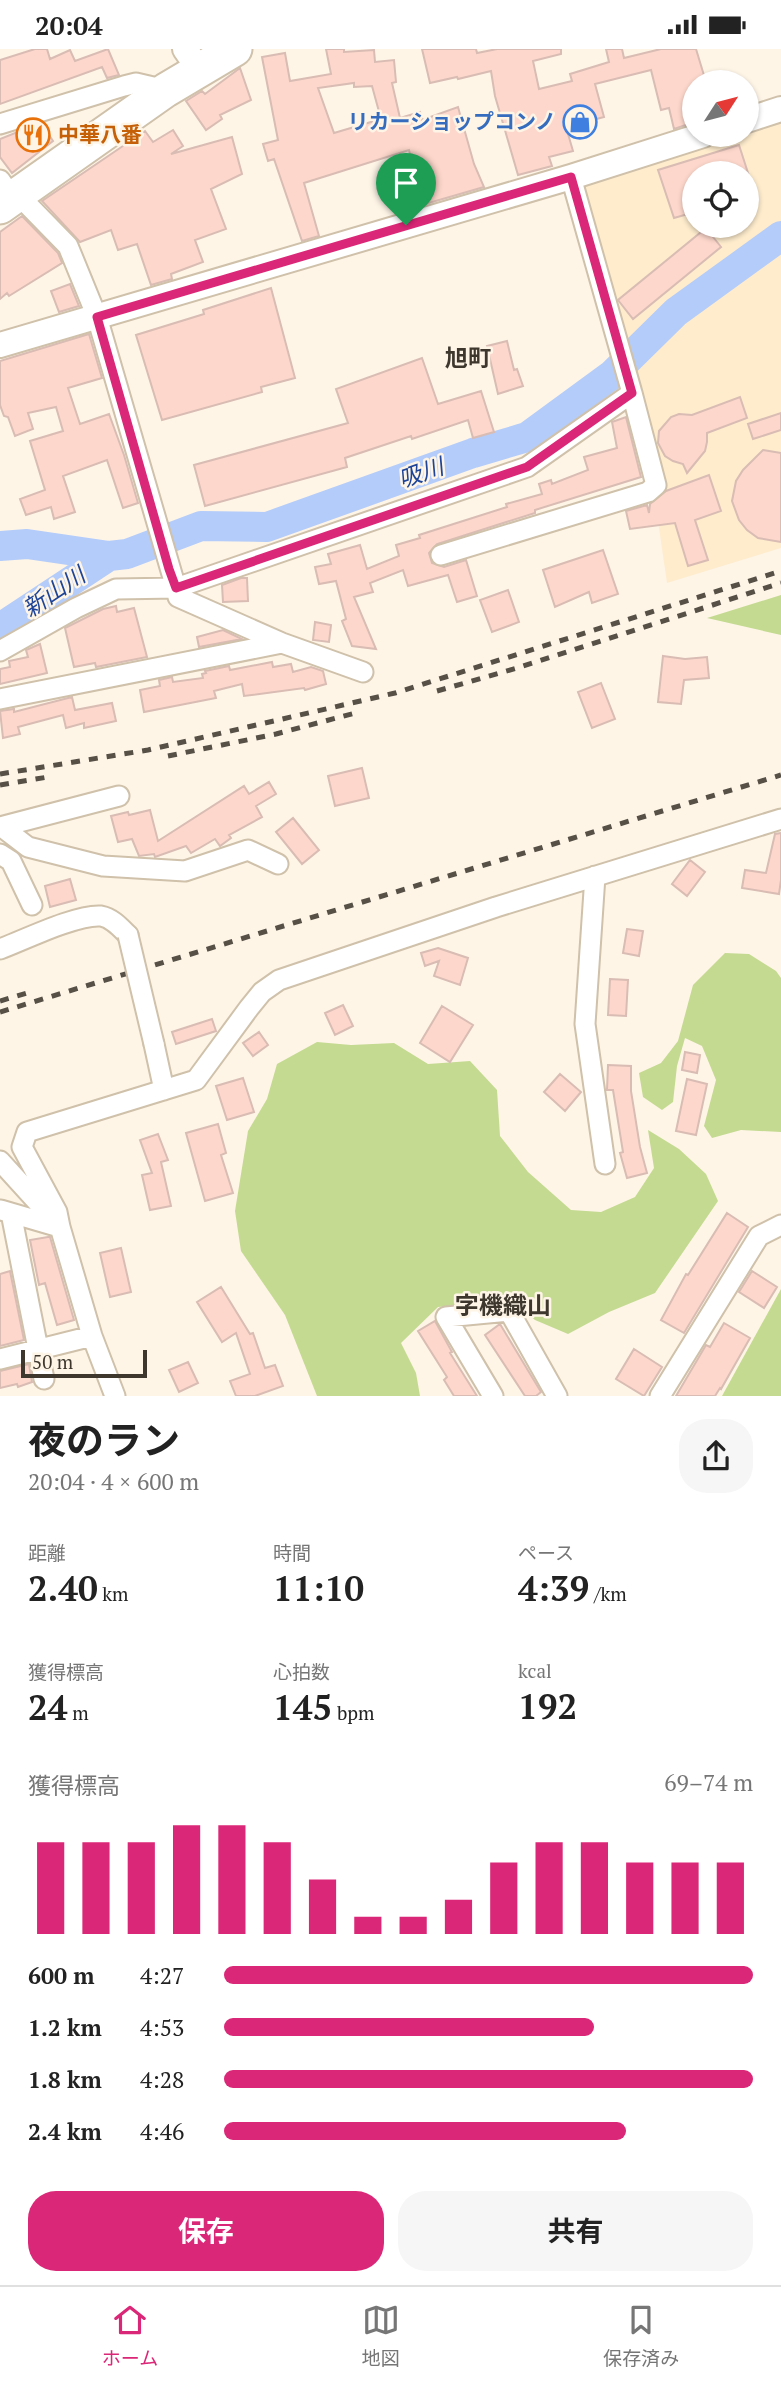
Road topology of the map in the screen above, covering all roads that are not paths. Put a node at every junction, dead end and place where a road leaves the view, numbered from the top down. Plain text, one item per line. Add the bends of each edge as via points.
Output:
1 (235, 49) edge
2 (192, 59) edge
3 (166, 90) junction
4 (781, 109) edge
5 (760, 116) edge
6 (0, 124) edge
7 (682, 142) edge
8 (571, 177) junction
9 (5, 194) edge
10 (97, 317) junction
11 (0, 345) edge
12 (631, 387) junction
13 (441, 555) dead end
14 (176, 588) junction
15 (282, 643) junction
16 (0, 651) edge
17 (363, 672) dead end
18 (0, 699) edge
19 (118, 796) dead end
20 (781, 819) edge
21 (1, 827) edge
22 (0, 854) edge
23 (278, 864) dead end
24 (595, 876) junction
25 (32, 905) dead end
26 (0, 949) edge
27 (164, 1090) junction
28 (0, 1161) edge
29 (605, 1164) dead end
30 (5, 1211) edge
31 (781, 1225) edge
32 (60, 1227) junction
33 (92, 1336) junction
34 (37, 1351) junction
35 (0, 1360) edge
36 (44, 1379) dead end
37 (115, 1396) edge
38 (493, 1396) edge
39 (557, 1396) edge
40 (660, 1396) edge

1 - 2 highway
2 - 3 highway
3 - 6 street via 136,83
3 - 9 highway
4 - 5 street
7 - 8 street
8 - 10 street
8 - 12 street
9 - 10 street via 68,246
10 - 11 street
10 - 14 street
12 - 13 street via 656,485 648,492
12 - 14 street via 527,467
14 - 15 street via 178,597
14 - 16 street via 116,589
15 - 17 street
15 - 18 street
19 - 21 street
20 - 24 street
21 - 23 street via 28,847 103,866 185,871 248,851
22 - 25 street via 11,861
24 - 27 street via 279,980 248,1008 196,1080
24 - 29 street via 584,1024
26 - 27 street, bridge via 86,916 103,916 116,923 128,935
27 - 32 street via 27,1132 22,1147 57,1212
28 - 32 street
30 - 32 street
30 - 34 street
31 - 40 street via 759,1236
32 - 33 street
33 - 34 street
33 - 37 street
34 - 35 street
34 - 36 street
38 - 39 street via 446,1317 509,1311

